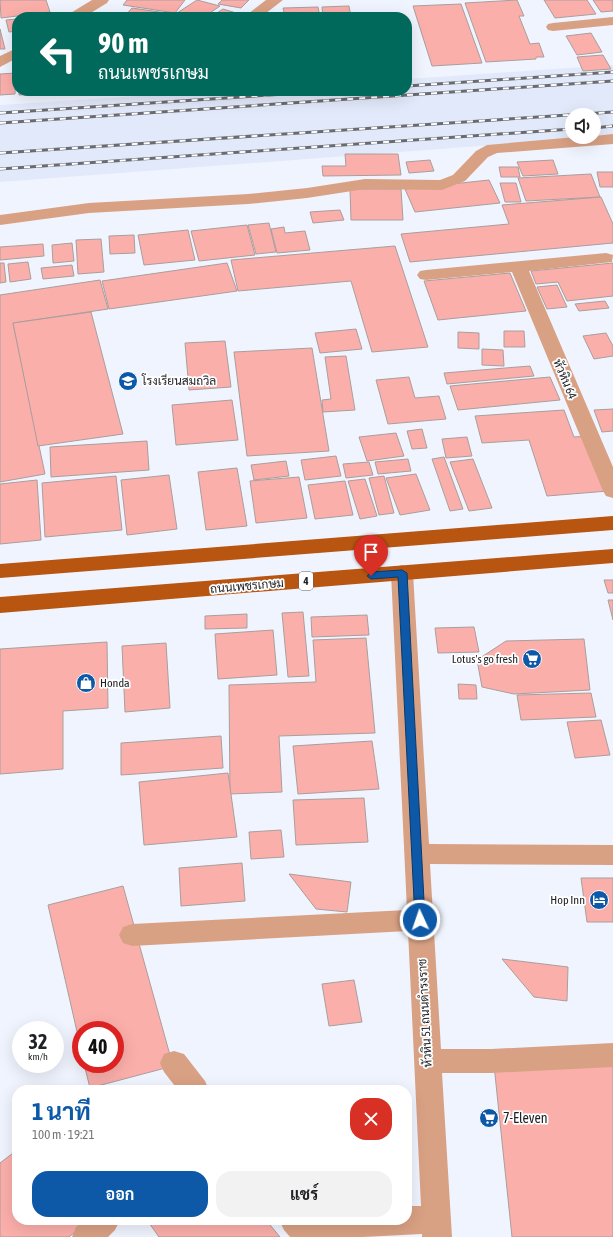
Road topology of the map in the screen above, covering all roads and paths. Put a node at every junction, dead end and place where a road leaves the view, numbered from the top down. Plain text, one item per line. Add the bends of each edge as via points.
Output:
1 (102, 0) edge
2 (276, 0) edge
3 (82, 12) edge
4 (258, 12) edge
5 (613, 20) edge
6 (553, 27) dead end
7 (12, 55) edge
8 (0, 62) edge
9 (613, 139) edge
10 (0, 220) edge
11 (606, 258) dead end
12 (518, 266) junction
13 (426, 275) dead end
14 (613, 491) edge
15 (613, 523) edge
16 (395, 540) junction
17 (613, 556) edge
18 (0, 571) edge
19 (402, 573) junction
20 (0, 605) edge
21 (417, 854) junction
22 (613, 855) edge
23 (420, 920) junction
24 (132, 935) dead end
25 (613, 1055) edge
26 (428, 1061) junction
27 (174, 1063) dead end
28 (191, 1085) edge
29 (100, 1225) edge
30 (297, 1225) edge
31 (436, 1228) edge
32 (87, 1237) edge

1 - 3 street
2 - 4 street
5 - 6 street
7 - 8 street
9 - 10 street via 493,148 482,154 459,178 442,185 365,184 307,193 89,208
11 - 12 street
12 - 13 street
12 - 14 street, หัวหิน 64
15 - 16 main road
16 - 18 main road
16 - 19 main road
17 - 19 main road, ถนนเพชรเกษม / 4
19 - 20 main road, ถนนเพชรเกษม / 4
19 - 21 street, หัวหิน 51 ถนนดำรงราช
21 - 22 street
21 - 23 street, หัวหิน 51 ถนนดำรงราช
23 - 24 street
23 - 26 street, หัวหิน 51 ถนนดำรงราช
25 - 26 street via 491,1061
26 - 31 street, หัวหิน 51 ถนนดำรงราช
27 - 28 street
29 - 32 street
30 - 31 street

